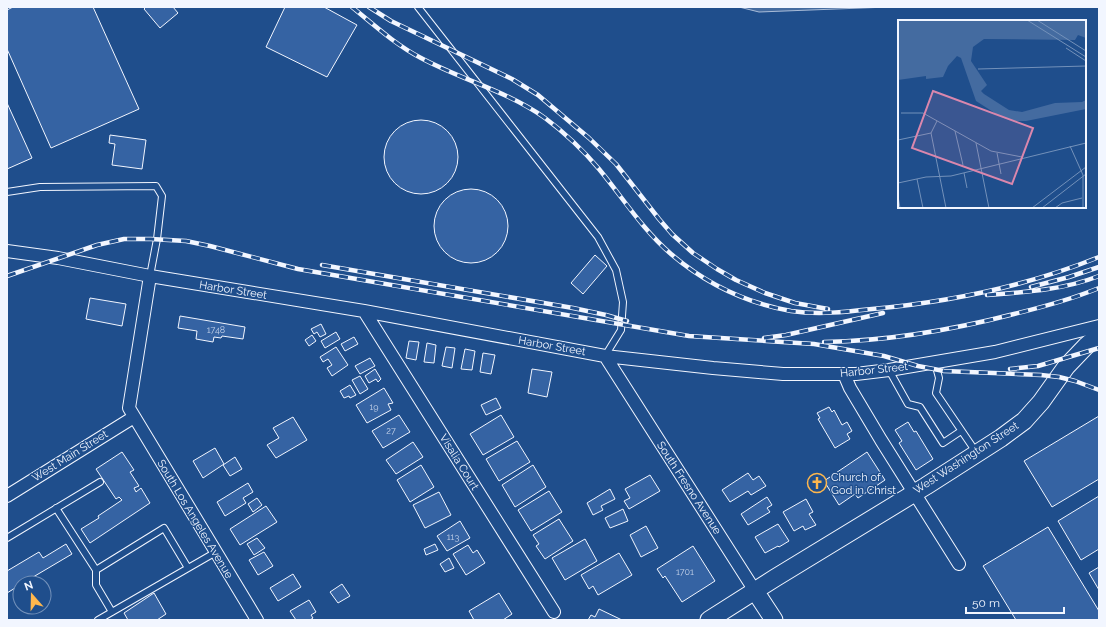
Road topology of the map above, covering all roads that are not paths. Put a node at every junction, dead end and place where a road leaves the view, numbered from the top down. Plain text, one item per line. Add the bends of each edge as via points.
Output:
1 (418, 7) edge
2 (7, 192) edge
3 (7, 251) edge
4 (150, 276) junction
5 (364, 311) junction
6 (1099, 326) edge
7 (1099, 335) edge
8 (605, 356) junction
9 (935, 363) junction
10 (889, 370) junction
11 (844, 374) junction
12 (134, 417) junction
13 (961, 432) junction
14 (977, 454) junction
15 (100, 482) dead end
16 (914, 492) junction
17 (7, 496) edge
18 (56, 508) junction
19 (7, 538) edge
20 (216, 552) junction
21 (959, 564) dead end
22 (188, 568) junction
23 (96, 570) junction
24 (755, 591) junction
25 (112, 612) junction
26 (554, 612) dead end
27 (98, 620) edge
28 (257, 620) edge
29 (709, 620) edge
30 (774, 620) edge

1 - 8 lane via 598,237 616,270 623,302 621,330
2 - 4 lane via 40,187 156,186 162,196
3 - 4 street, Harbor Street
4 - 5 street, Harbor Street
4 - 12 street via 129,408
5 - 8 street, Harbor Street
5 - 26 street, Visalia Court
6 - 9 street, Harbor Street
7 - 14 street, West Washington Street via 1066,367 1041,402 1024,420
8 - 11 street, Harbor Street via 776,373
8 - 24 street, South Fresno Avenue
9 - 10 street, Harbor Street
9 - 13 lane via 939,378 936,393
10 - 11 street, Harbor Street
10 - 13 lane via 908,404 920,407 943,443
11 - 16 street
12 - 17 street, West Main Street
12 - 20 street, South Los Angeles Avenue
13 - 14 lane
14 - 16 street, West Washington Street
15 - 18 lane
16 - 21 street
16 - 24 street, West Washington Street
18 - 19 lane
18 - 23 lane
20 - 22 lane
20 - 28 street, South Los Angeles Avenue
22 - 23 lane via 164,528
22 - 25 lane
23 - 25 lane via 96,585
24 - 29 street, West Washington Street
24 - 30 street, South Fresno Avenue
25 - 27 lane

